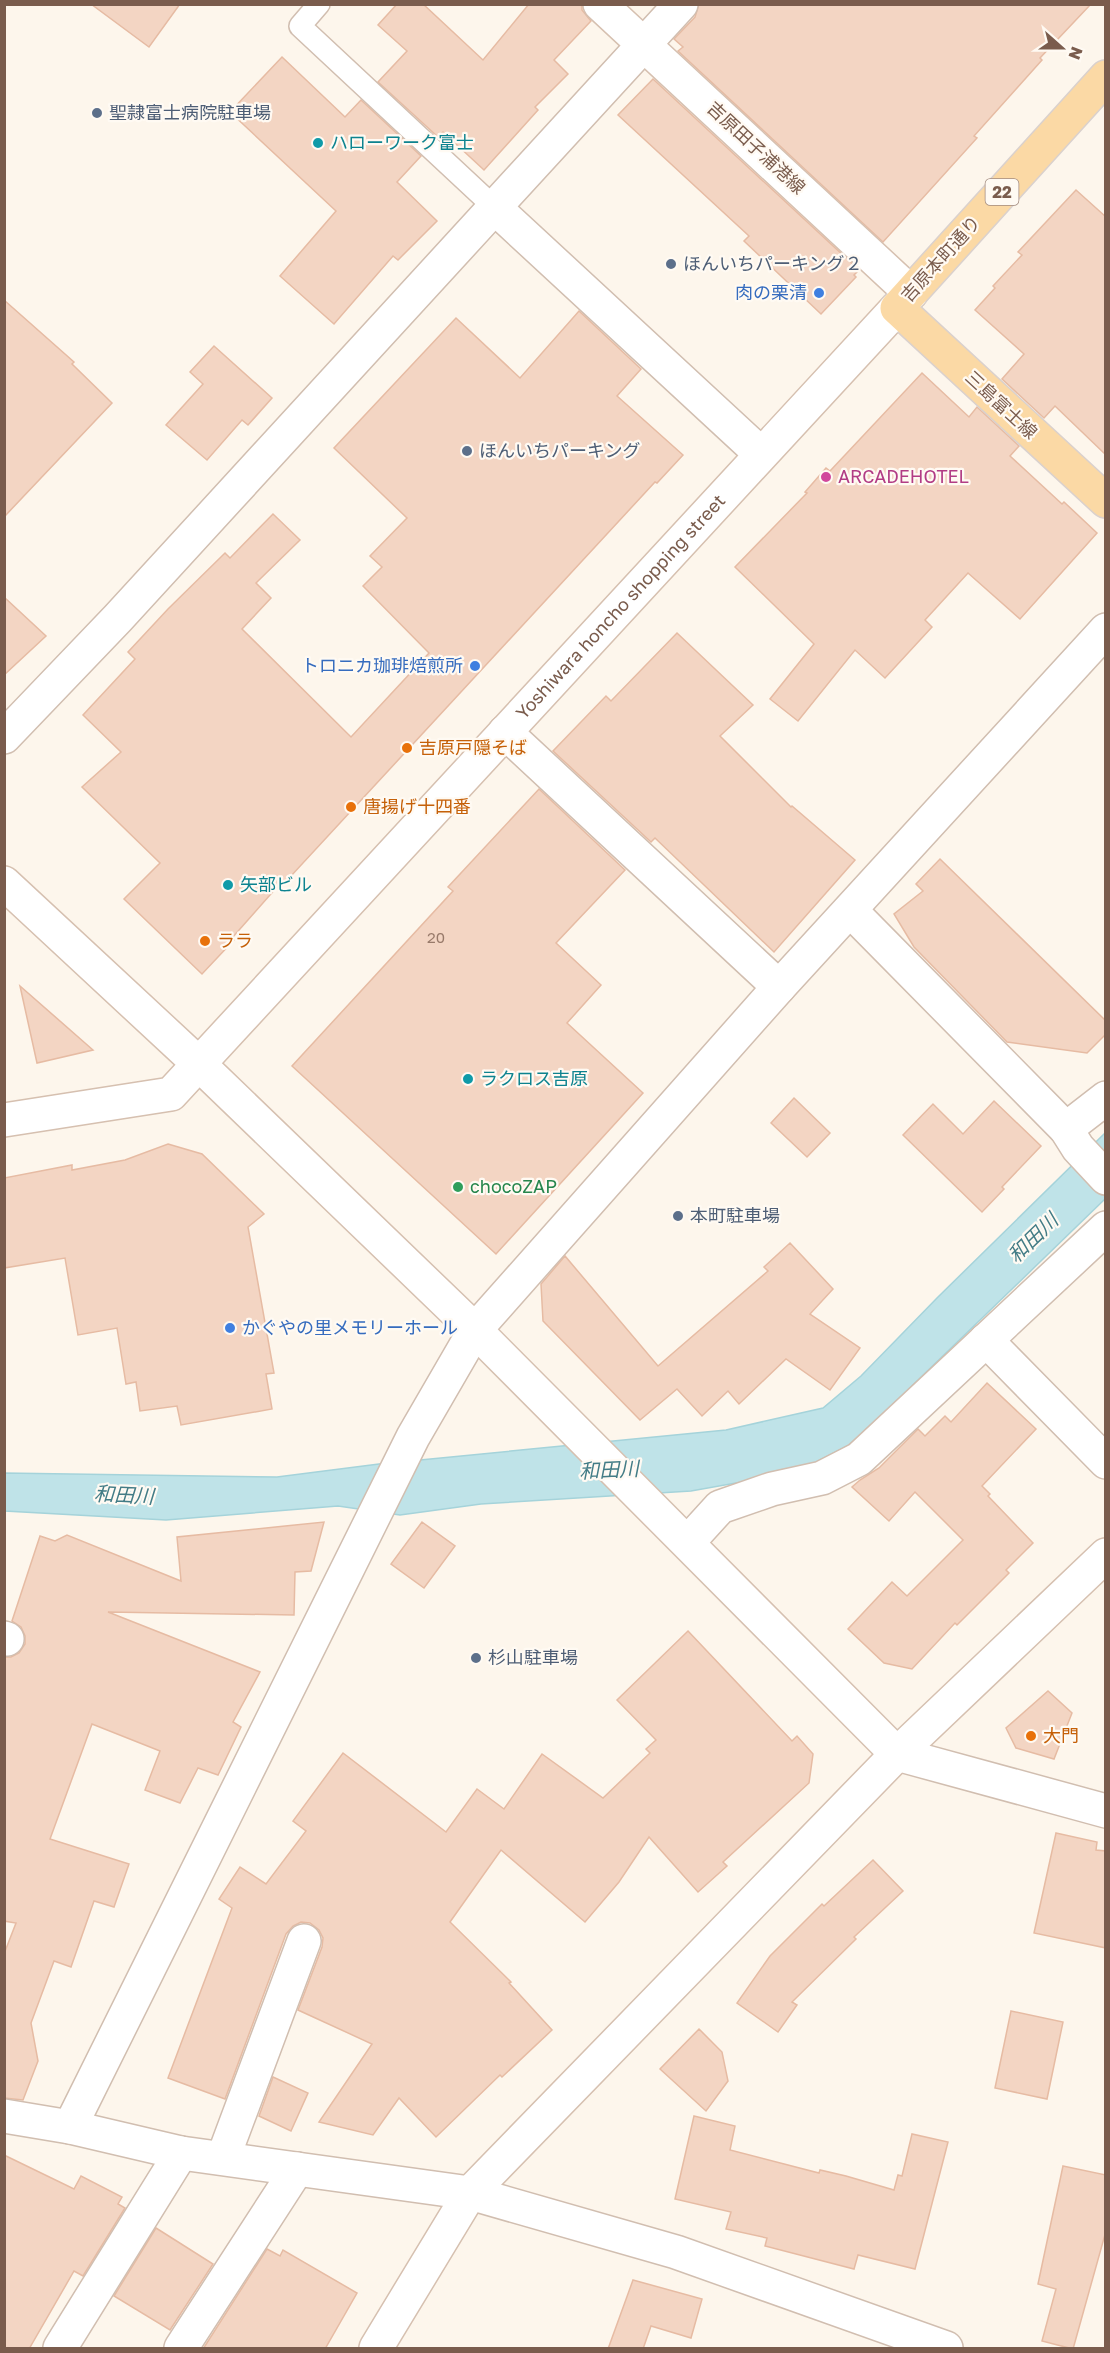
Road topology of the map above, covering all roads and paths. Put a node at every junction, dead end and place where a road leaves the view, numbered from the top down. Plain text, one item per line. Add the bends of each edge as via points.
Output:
1 (319, 4) edge
2 (600, 4) edge
3 (681, 4) edge
4 (645, 45) junction
5 (1106, 77) edge
6 (494, 207) junction
7 (904, 300) junction
8 (761, 454) junction
9 (1106, 501) edge
10 (1106, 630) edge
11 (505, 732) junction
12 (4, 737) edge
13 (4, 883) edge
14 (850, 910) junction
15 (779, 987) junction
16 (200, 1065) junction
17 (1106, 1098) edge
18 (4, 1120) edge
19 (1072, 1139) junction
20 (1106, 1178) edge
21 (1106, 1228) edge
22 (475, 1330) junction
23 (986, 1340) junction
24 (1106, 1462) edge
25 (688, 1542) junction
26 (1106, 1554) edge
27 (897, 1754) junction
28 (1106, 1811) edge
29 (304, 1941) dead end
30 (4, 2116) edge
31 (70, 2127) junction
32 (181, 2153) junction
33 (223, 2158) junction
34 (297, 2169) junction
35 (471, 2193) junction
36 (60, 2349) edge
37 (181, 2349) edge
38 (376, 2349) edge
39 (946, 2349) edge

1 - 6 lane via 300,26
2 - 4 street, 吉原田子浦港線
3 - 4 street
4 - 6 street
4 - 7 street, 吉原田子浦港線
5 - 7 main road, 吉原本町通り / 22
6 - 8 street
6 - 12 street
7 - 8 street, Yoshiwara honcho shopping street
7 - 9 main road, 三島富士線
8 - 11 street, Yoshiwara honcho shopping street
10 - 14 street
11 - 15 street
11 - 16 street, Yoshiwara honcho shopping street
13 - 16 street
14 - 15 street
14 - 19 street
15 - 22 street
16 - 18 street, Yoshiwara honcho shopping street via 171,1094
16 - 22 street
17 - 19 street
19 - 20 street
21 - 23 street
22 - 25 street
22 - 31 street via 413,1437
23 - 24 street
23 - 25 street via 859,1459 822,1478 772,1489 720,1507
25 - 27 street
26 - 27 street
27 - 28 street
27 - 35 street
29 - 33 street
30 - 31 street
31 - 32 street
32 - 33 street
32 - 36 street
33 - 34 street
34 - 35 street
34 - 37 street
35 - 38 street
35 - 39 street via 676,2253

